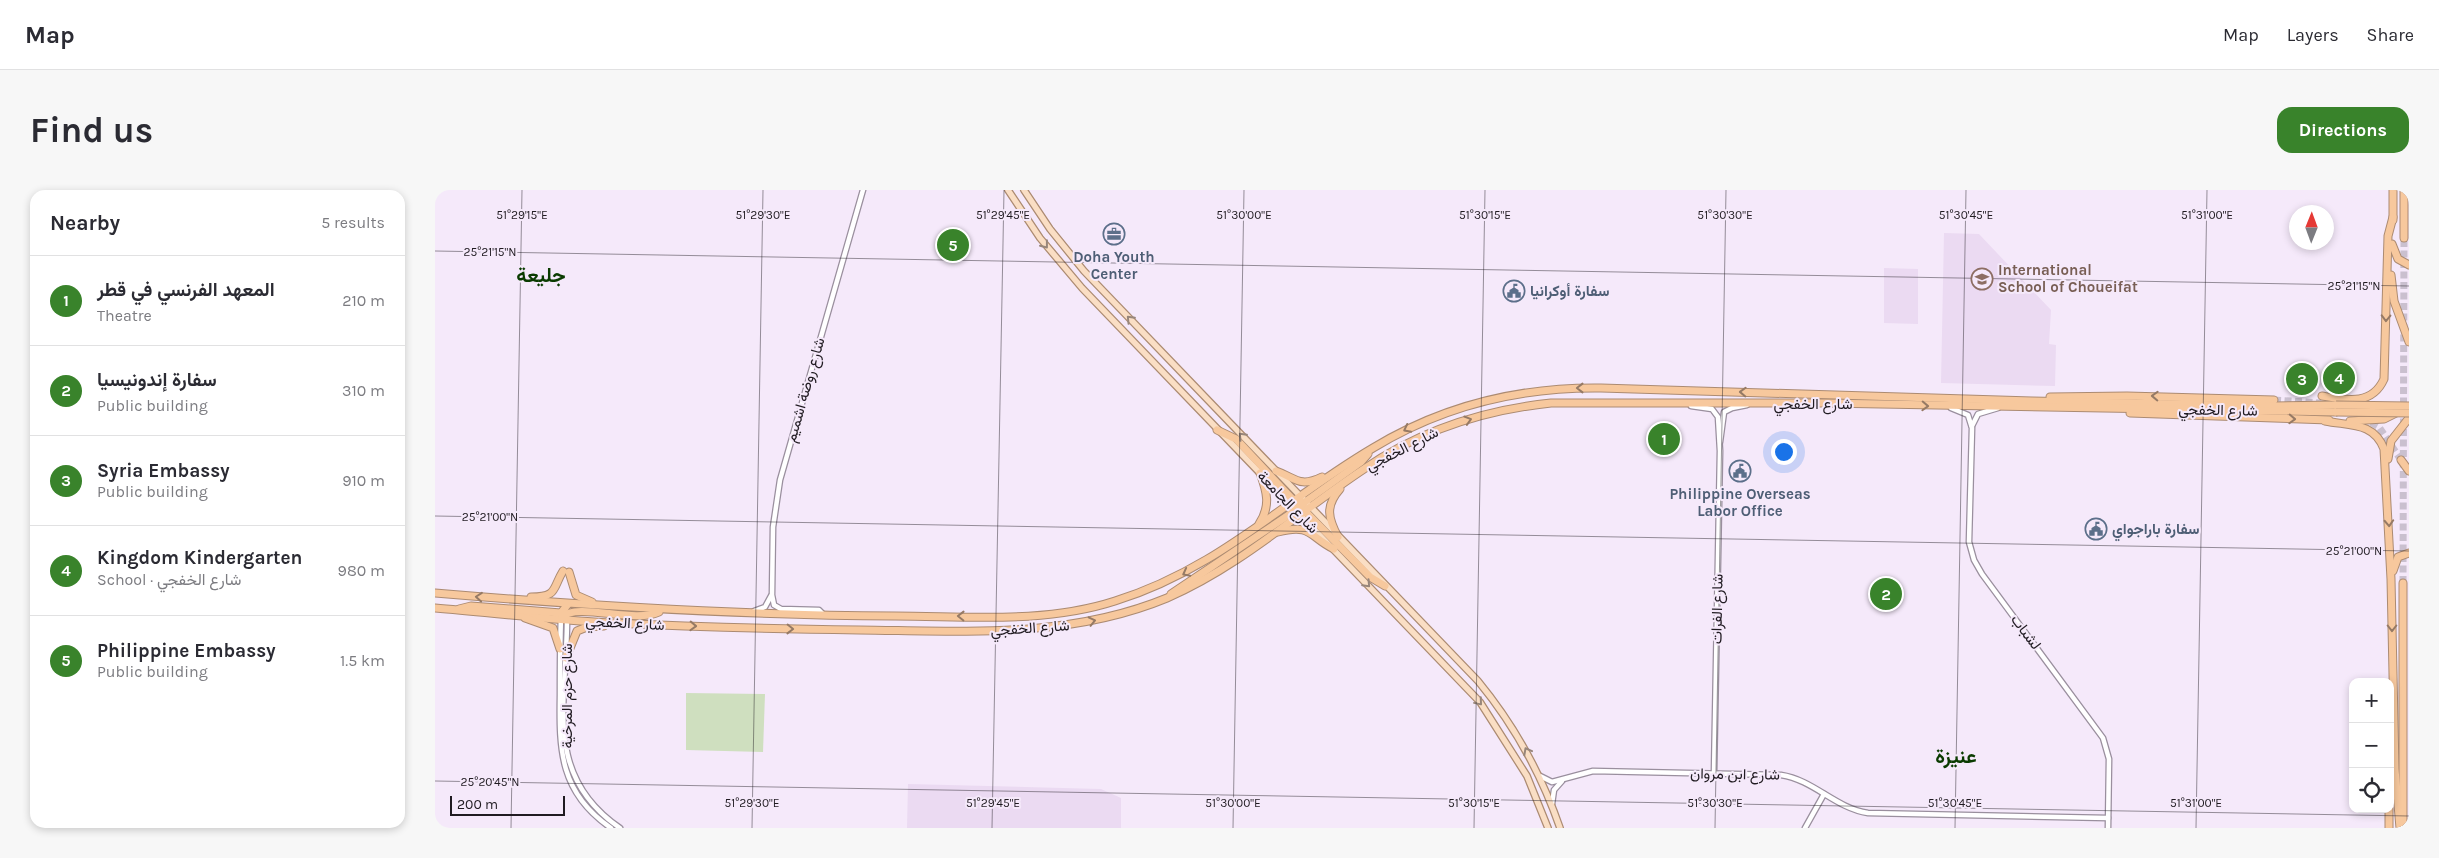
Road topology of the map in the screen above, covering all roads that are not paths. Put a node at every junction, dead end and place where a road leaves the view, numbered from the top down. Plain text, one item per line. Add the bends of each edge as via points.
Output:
1 (863, 190) edge
2 (1008, 190) edge
3 (1024, 190) edge
4 (2393, 190) edge
5 (2404, 190) edge
6 (2393, 217) junction
7 (2404, 238) dead end
8 (2392, 244) junction
9 (2409, 265) edge
10 (2409, 342) edge
11 (2322, 396) tunnel mouth
12 (1990, 399) junction
13 (2274, 400) tunnel mouth
14 (1677, 403) junction
15 (1749, 404) junction
16 (2409, 404) edge
17 (1947, 407) junction
18 (2001, 408) junction
19 (2073, 408) junction
20 (2336, 409) junction
21 (2409, 413) edge
22 (2409, 418) edge
23 (2325, 420) junction
24 (1972, 428) junction
25 (1217, 430) junction
26 (1720, 444) junction
27 (1370, 449) junction
28 (2401, 460) tunnel mouth
29 (2409, 471) edge
30 (1276, 472) junction
31 (1260, 473) junction
32 (2386, 474) junction
33 (1330, 476) junction
34 (1347, 481) junction
35 (1300, 506) junction
36 (1257, 528) junction
37 (1273, 533) junction
38 (1338, 537) junction
39 (1334, 549) junction
40 (2409, 553) edge
41 (2391, 579) junction
42 (2403, 583) tunnel mouth
43 (1385, 586) junction
44 (435, 593) edge
45 (772, 595) junction
46 (1167, 598) junction
47 (522, 600) junction
48 (565, 604) junction
49 (599, 606) junction
50 (435, 608) edge
51 (456, 610) junction
52 (661, 610) junction
53 (742, 613) junction
54 (824, 615) junction
55 (524, 616) junction
56 (564, 616) junction
57 (609, 623) junction
58 (560, 649) junction
59 (566, 658) junction
60 (2392, 678) edge
61 (2392, 723) edge
62 (1714, 774) junction
63 (1540, 776) junction
64 (1563, 780) junction
65 (1824, 794) junction
66 (1552, 804) junction
67 (2389, 813) edge
68 (2108, 818) junction
69 (611, 828) edge
70 (620, 828) edge
71 (1548, 828) edge
72 (1560, 828) edge
73 (1805, 828) edge
74 (2108, 828) edge
75 (2389, 828) edge
76 (2401, 828) edge

1 - 45 street, شارع روضة اشميم via 780,480 773,527
2 -> 25 main road, شارع الجامعة via 1065,269
30 -> 3 main road, شارع الجامعة via 1084,271
4 - 6 highway
5 - 7 highway
6 - 8 highway
6 -> 11 highway via 2388,236 2384,379 2375,394 2363,399
8 - 9 highway via 2398,259
8 - 10 highway via 2394,300
13 -> 12 highway via 2127,396
12 - 20 highway, شارع الخفجي
12 -> 27 highway, شارع الخفجي via 1611,388 1543,390 1503,396 1453,410
14 - 15 highway, شارع الخفجي
14 - 26 street, شارع الفرات via 1715,410
34 -> 14 highway, شارع الخفجي via 1405,445 1441,428 1497,412 1571,401
15 -> 17 highway, شارع الخفجي
15 - 26 street, شارع الفرات via 1725,412
16 - 20 highway, شارع الخفجي, bridge
16 - 23 highway via 2384,418
17 - 18 highway, شارع الخفجي
17 - 24 street via 1966,414
18 - 19 highway, شارع الخفجي
18 - 24 street via 1978,414
19 - 20 highway, شارع الخفجي
19 -> 23 highway
20 - 21 highway, شارع الخفجي, bridge
22 - 32 highway via 2391,441
23 - 32 highway via 2370,429 2382,442
24 - 68 street, لشباب via 1969,542 1974,560 1981,574 2103,738 2109,759
25 - 31 main road, شارع الجامعة
25 - 35 highway via 1236,440
26 - 62 street, شارع الفرات
27 - 33 highway, شارع الخفجي
27 - 35 highway via 1361,462
28 - 29 highway
30 - 33 highway via 1302,483
30 - 35 main road, شارع الجامعة
31 - 35 main road, شارع الجامعة
31 - 36 highway via 1268,501
32 -> 41 highway
33 - 35 highway, شارع الخفجي
34 - 35 highway, شارع الخفجي
34 - 38 highway via 1328,509
35 - 36 highway, شارع الخفجي
35 - 37 highway, شارع الخفجي
35 - 38 main road, شارع الجامعة
35 - 39 main road, شارع الجامعة
35 - 43 highway via 1370,576
35 - 46 highway via 1186,581
36 -> 54 highway, شارع الخفجي via 1177,578 1092,607 1015,617
37 - 39 highway via 1288,529 1305,530
37 - 46 highway, شارع الخفجي via 1213,574
38 - 43 main road, شارع الجامعة
39 -> 71 main road, شارع الجامعة via 1484,708 1527,776
40 - 41 highway via 2400,555 2396,560
41 -> 60 highway
42 - 76 highway
63 -> 43 main road, شارع الجامعة via 1519,736 1478,681
47 -> 44 highway, شارع الخفجي
45 - 53 street via 765,607
45 - 54 street via 777,607 819,610
57 -> 46 highway, شارع الخفجي via 1016,631 1095,621
47 - 48 highway, شارع الخفجي
47 - 49 highway via 550,594 566,571 576,594
48 - 49 highway, شارع الخفجي
48 - 56 highway
49 - 52 highway, شارع الخفجي
50 - 51 highway, شارع الخفجي
51 - 55 highway, شارع الخفجي
51 - 56 highway via 471,606
52 - 53 highway, شارع الخفجي
52 - 56 highway via 643,616
53 - 54 highway, شارع الخفجي
55 - 56 highway, شارع الخفجي
55 - 58 highway via 553,628
56 - 57 highway, شارع الخفجي
56 - 58 street, شارع حزم المرخية
56 - 59 street, شارع حزم المرخية
57 - 59 highway via 584,627 577,632
58 - 69 street, شارع حزم المرخية via 559,731 565,768 583,803
59 - 70 street, شارع حزم المرخية via 564,731 569,766 582,794
61 - 76 highway
62 - 64 street, شارع ابن مروان via 1593,771
62 - 65 street, شارع ابن مروان via 1790,776
63 - 64 street, شارع ابن مروان via 1550,782
63 - 66 main road, شارع الجامعة
64 - 66 street via 1554,790
65 - 68 street, شارع ابن مروان via 1849,809 1868,813
65 - 73 street
66 - 72 main road, شارع الجامعة
67 - 75 highway
68 - 74 street, لشباب

